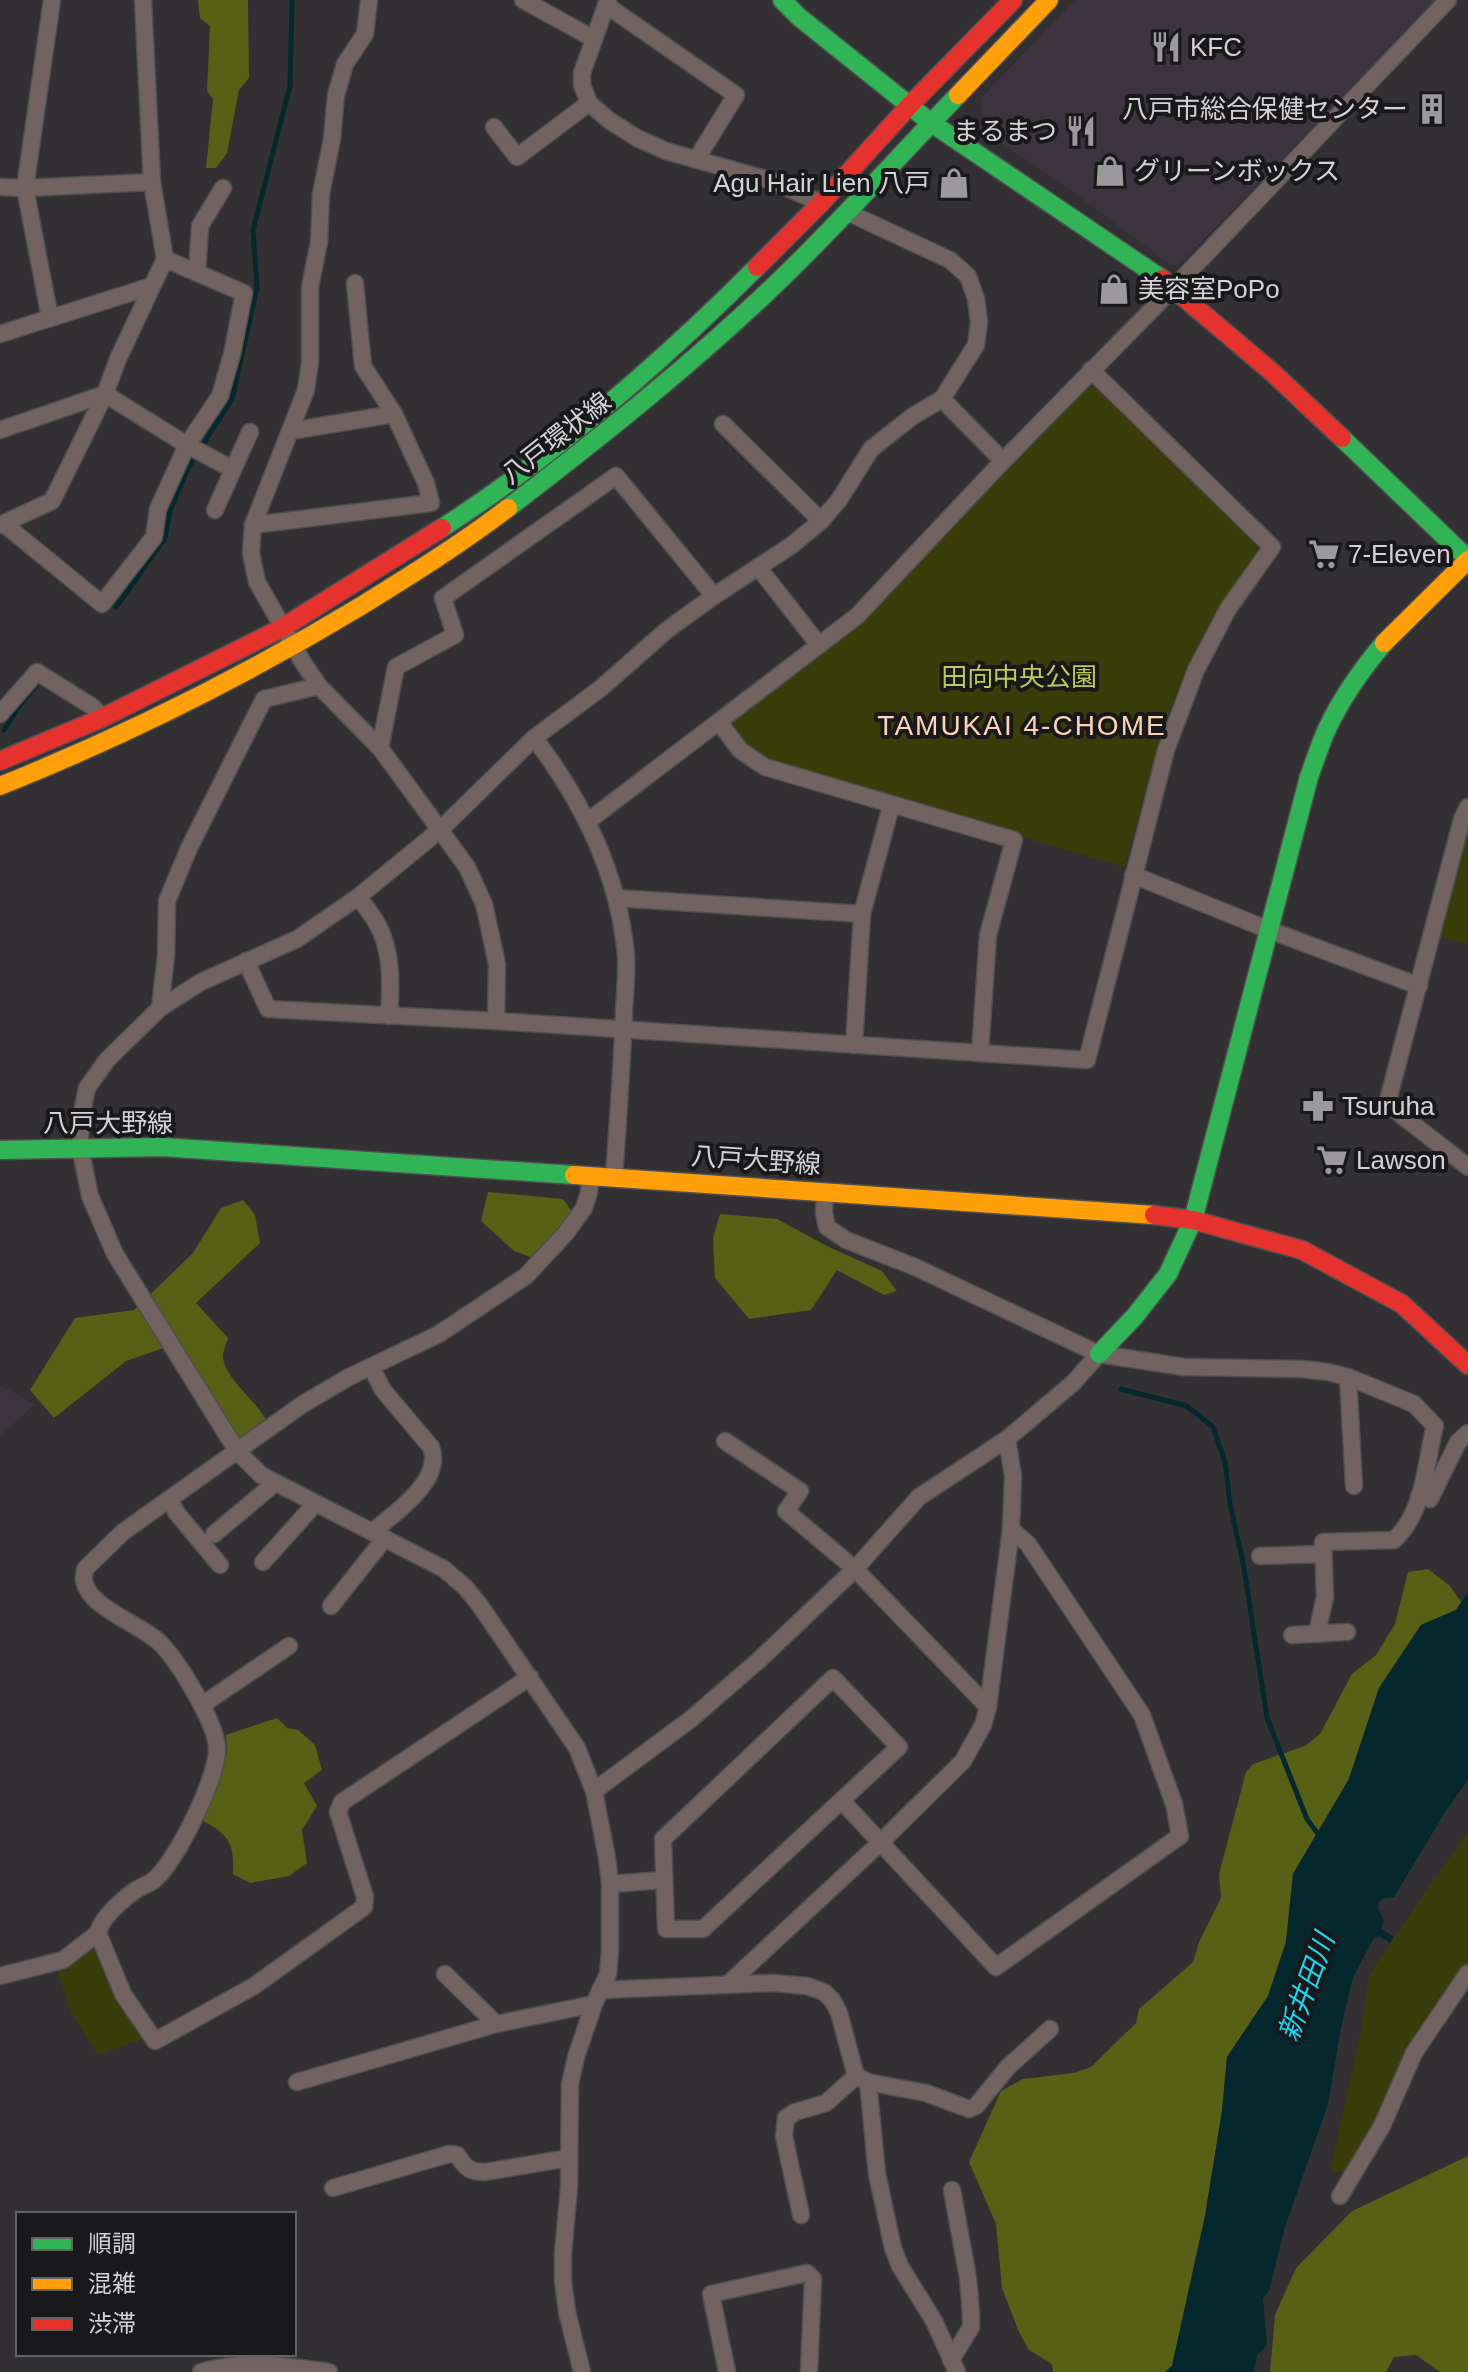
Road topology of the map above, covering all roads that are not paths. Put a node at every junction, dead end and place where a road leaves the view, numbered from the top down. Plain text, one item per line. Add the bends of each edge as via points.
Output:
1 (52, 0) edge
2 (143, 0) edge
3 (369, 0) edge
4 (523, 0) edge
5 (782, 0) edge
6 (1013, 0) edge
7 (1049, 0) edge
8 (1448, 0) edge
9 (607, 2) edge
10 (594, 39) junction
11 (589, 103) junction
12 (909, 106) junction
13 (930, 122) junction
14 (494, 127) dead end
15 (696, 160) junction
16 (152, 182) junction
17 (0, 187) edge
18 (25, 188) junction
19 (223, 188) dead end
20 (821, 203) junction
21 (847, 212) junction
22 (165, 259) junction
23 (197, 273) junction
24 (355, 283) dead end
25 (152, 286) junction
26 (1174, 287) junction
27 (50, 318) junction
28 (0, 334) edge
29 (1091, 370) junction
30 (105, 394) junction
31 (942, 399) junction
32 (394, 414) junction
33 (723, 424) dead end
34 (0, 430) edge
35 (290, 431) junction
36 (250, 432) dead end
37 (187, 445) junction
38 (1003, 461) junction
39 (232, 469) junction
40 (215, 510) dead end
41 (821, 521) junction
42 (2, 524) edge
43 (253, 525) junction
44 (1468, 560) edge
45 (758, 567) junction
46 (714, 596) junction
47 (282, 628) junction
48 (819, 645) junction
49 (293, 647) junction
50 (319, 686) junction
51 (0, 714) edge
52 (102, 718) junction
53 (719, 722) junction
54 (534, 738) junction
55 (380, 748) junction
56 (0, 761) edge
57 (0, 786) edge
58 (891, 806) junction
59 (1468, 807) edge
60 (587, 822) junction
61 (441, 829) junction
62 (1133, 875) junction
63 (358, 897) junction
64 (616, 898) junction
65 (862, 914) junction
66 (1269, 930) junction
67 (246, 961) junction
68 (1419, 986) junction
69 (160, 1008) junction
70 (389, 1016) junction
71 (496, 1021) junction
72 (624, 1031) junction
73 (854, 1045) junction
74 (980, 1053) junction
75 (80, 1147) junction
76 (0, 1150) edge
77 (1468, 1167) edge
78 (590, 1176) junction
79 (614, 1177) junction
80 (825, 1191) junction
81 (1193, 1220) junction
82 (1099, 1354) junction
83 (1468, 1365) edge
84 (371, 1367) junction
85 (1348, 1377) junction
86 (1468, 1433) edge
87 (1007, 1439) junction
88 (725, 1441) dead end
89 (237, 1451) junction
90 (275, 1483) junction
91 (1354, 1486) dead end
92 (1419, 1496) junction
93 (170, 1500) junction
94 (315, 1504) junction
95 (1011, 1529) junction
96 (214, 1534) dead end
97 (378, 1535) junction
98 (1323, 1554) junction
99 (1260, 1556) dead end
100 (263, 1562) dead end
101 (220, 1565) dead end
102 (855, 1569) junction
103 (331, 1606) dead end
104 (1347, 1632) dead end
105 (1317, 1633) junction
106 (1292, 1635) dead end
107 (289, 1646) dead end
108 (530, 1677) junction
109 (202, 1705) junction
110 (988, 1707) junction
111 (594, 1791) junction
112 (842, 1801) junction
113 (881, 1842) junction
114 (664, 1880) junction
115 (610, 1884) junction
116 (98, 1933) junction
117 (1468, 1973) edge
118 (445, 1974) dead end
119 (0, 1976) edge
120 (727, 1985) junction
121 (597, 1997) junction
122 (496, 2024) junction
123 (1050, 2029) dead end
124 (862, 2079) junction
125 (297, 2082) dead end
126 (569, 2158) junction
127 (333, 2188) dead end
128 (952, 2190) dead end
129 (1340, 2196) dead end
130 (801, 2215) dead end
131 (954, 2366) edge
132 (201, 2372) edge
133 (329, 2372) edge
134 (582, 2372) edge
135 (727, 2372) edge
136 (809, 2372) edge

1 - 18 street
2 - 16 street
3 - 35 street via 365,34 345,64 336,95 310,287 310,362
4 - 10 street
5 - 12 main road
6 - 12 main road, 八戸環状線
7 - 13 main road, 八戸環状線
8 - 26 street
9 - 10 street
9 - 15 street via 736,95
10 - 11 street via 582,73
11 - 14 street via 517,157
11 - 15 street via 637,138
12 - 13 main road
12 - 20 main road, 八戸環状線
13 - 21 main road, 八戸環状線
13 - 26 main road
15 - 20 street via 772,181
16 - 18 street
16 - 22 street
17 - 18 street
18 - 27 street
19 - 23 street via 200,226
20 - 47 main road, 八戸環状線 via 705,318 556,448 482,502
21 - 31 street via 950,260 968,276 979,322 976,345
21 - 49 main road, 八戸環状線 via 725,331 595,442 430,564
22 - 23 street
22 - 25 street
23 - 37 street via 244,293 220,396
24 - 32 street via 363,366
25 - 27 street
25 - 30 street
26 - 29 street
26 - 44 main road via 1273,373
27 - 28 street
29 - 38 street
29 - 62 street via 1272,547 1228,609 1196,670 1166,750
30 - 34 street
30 - 37 street
30 - 42 street via 52,501
31 - 38 street
31 - 41 street via 871,449
32 - 35 street
32 - 43 street via 431,503
33 - 41 street
35 - 43 street
36 - 39 street
37 - 39 street
37 - 42 street via 158,509 154,537 102,604
38 - 48 street via 857,616
39 - 40 street
41 - 45 street
43 - 47 street via 257,582
44 - 66 main road via 1382,643 1327,729
45 - 46 street
45 - 48 street
46 - 54 street
46 - 55 street via 616,476 443,598 455,635 396,667
47 - 49 street
47 - 52 main road, 八戸環状線
48 - 53 street
49 - 50 street
49 - 57 main road, 八戸環状線 via 77,755
50 - 55 street
50 - 69 street via 264,699 189,848 167,901
51 - 52 street via 37,672
52 - 56 main road, 八戸環状線
53 - 58 street via 740,750 765,767
53 - 60 street
54 - 60 street
54 - 61 street
55 - 61 street
58 - 65 street
58 - 74 street via 1014,840 988,935
59 - 68 street
60 - 64 street
61 - 63 street
61 - 71 street via 484,904 497,964
62 - 66 street
62 - 74 street via 1087,1060
63 - 67 street via 297,939
63 - 70 street via 378,924 387,949
64 - 65 street
64 - 72 street via 626,957
65 - 73 street
66 - 68 street
66 - 81 main road
67 - 69 street
67 - 70 street via 268,1009
68 - 77 street via 1387,1104
69 - 75 street via 107,1060 87,1088
70 - 71 street
71 - 72 street
72 - 73 street
72 - 79 street
73 - 74 street
75 - 76 main road, 八戸大野線
75 - 78 main road, 八戸大野線 via 162,1147
75 - 89 street via 90,1196 115,1254
78 - 79 main road, 八戸大野線
78 - 84 street via 584,1208 526,1276 439,1334
79 - 80 main road, 八戸大野線
80 - 81 main road, 八戸大野線
80 - 82 street via 827,1227 846,1240
81 - 82 main road via 1168,1274
81 - 83 main road, 八戸大野線 via 1302,1250 1341,1270 1402,1304
82 - 85 street via 1184,1367 1302,1369
82 - 87 street
84 - 89 street via 303,1404
84 - 97 street via 435,1456 433,1471
85 - 91 street
85 - 92 street via 1414,1404 1435,1426
86 - 92 street via 1458,1442 1430,1499
87 - 95 street via 1013,1476
87 - 102 street via 919,1497
88 - 102 street via 800,1491 786,1511
89 - 90 street
89 - 93 street
90 - 94 street
90 - 96 street
92 - 98 street via 1405,1531 1394,1540 1323,1542
93 - 101 street
93 - 109 street via 123,1532 85,1569 84,1581 104,1608 162,1645
94 - 97 street
94 - 100 street
95 - 110 street
95 - 113 street via 1028,1544 1142,1715 1180,1836 996,1967
97 - 103 street
97 - 108 street via 444,1569 465,1587
98 - 99 street
98 - 105 street via 1325,1597
102 - 110 street
102 - 111 street via 691,1719
104 - 105 street
105 - 106 street
107 - 109 street
108 - 111 street via 577,1748
108 - 116 street via 342,1802 338,1812 364,1907 254,1986 155,2041 123,1994
109 - 116 street via 218,1750 186,1835 167,1866 99,1924
110 - 113 street via 963,1761
111 - 115 street
112 - 113 street
112 - 114 street via 703,1929 666,1929
112 - 114 street via 899,1747 833,1678 663,1839
113 - 120 street
114 - 115 street
115 - 121 street via 608,1974
116 - 119 street via 63,1960
117 - 129 street via 1414,2053 1382,2126
118 - 122 street
120 - 121 street
120 - 124 street via 773,1983 824,1992 839,2013
121 - 122 street
121 - 126 street via 570,2084
122 - 125 street
123 - 124 street via 969,2109
124 - 130 street via 826,2103 786,2118 784,2136
124 - 131 street via 893,2248
126 - 127 street via 474,2172 449,2154
126 - 134 street via 563,2281
128 - 131 street via 971,2327
132 - 133 street via 256,2363
135 - 136 street via 711,2294 807,2273 813,2279

